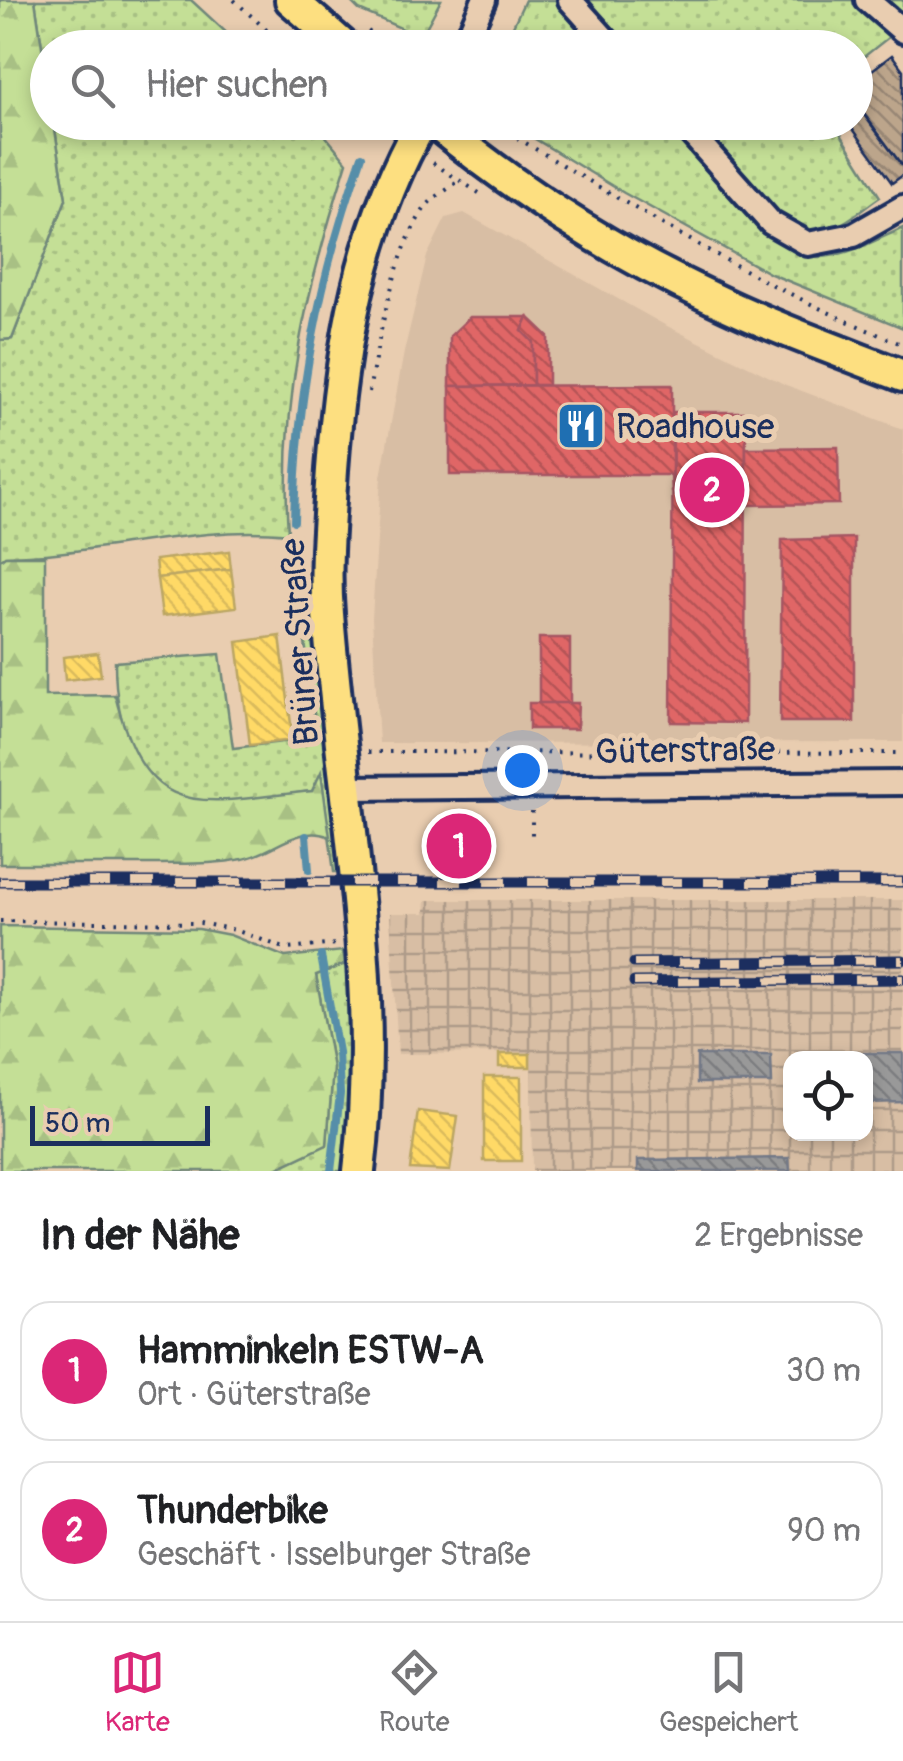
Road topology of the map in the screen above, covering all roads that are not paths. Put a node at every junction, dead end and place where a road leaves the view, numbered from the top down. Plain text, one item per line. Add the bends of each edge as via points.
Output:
1 (291, 0) edge
2 (484, 0) edge
3 (570, 0) edge
4 (866, 0) edge
5 (325, 30) edge
6 (471, 30) edge
7 (597, 30) edge
8 (903, 31) edge
9 (412, 140) edge
10 (456, 140) edge
11 (697, 140) edge
12 (903, 207) edge
13 (903, 376) edge
14 (903, 782) edge
15 (348, 788) junction
16 (359, 1171) edge

1 - 5 main road
2 - 6 street
3 - 7 street
4 - 8 street
9 - 15 main road, Brüner Straße via 369,240 340,375 328,609
10 - 13 main road via 491,169 679,282
11 - 12 street via 771,222 808,244 854,235
14 - 15 street, Güterstraße
15 - 16 main road, Brüner Straße via 367,1054

